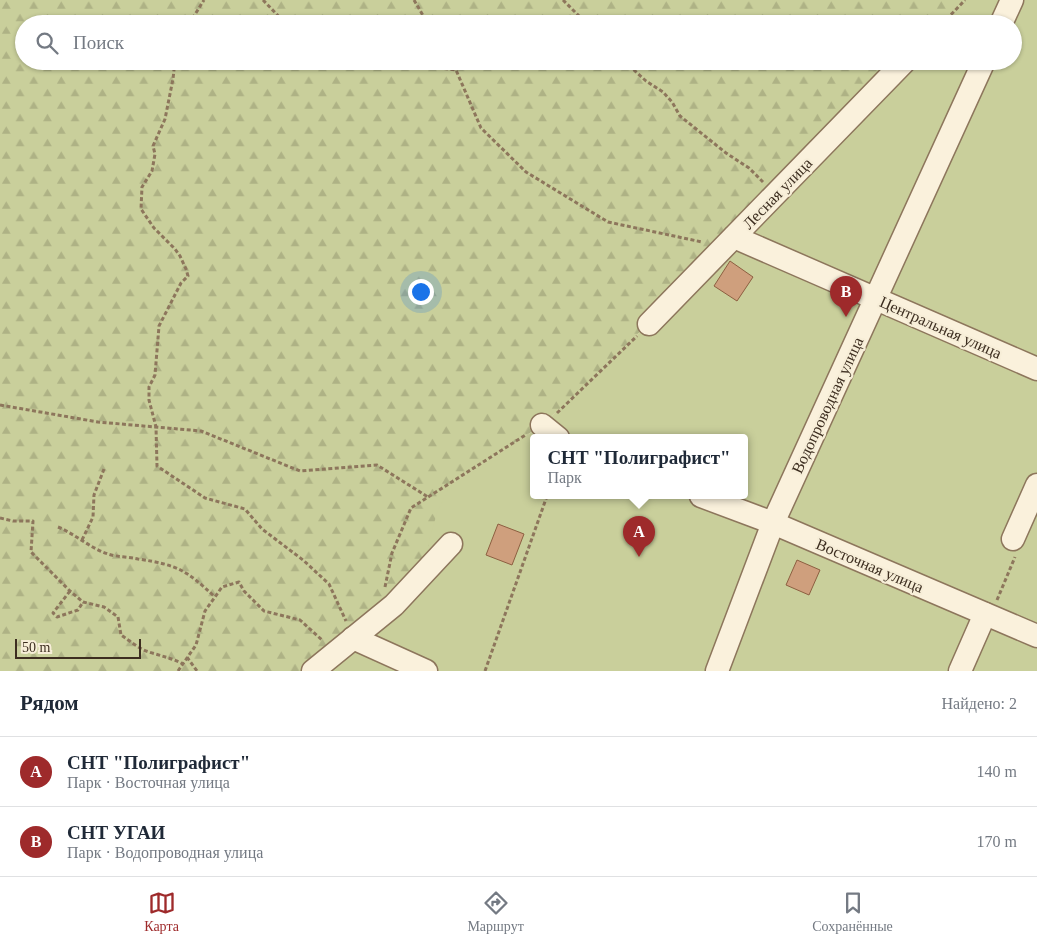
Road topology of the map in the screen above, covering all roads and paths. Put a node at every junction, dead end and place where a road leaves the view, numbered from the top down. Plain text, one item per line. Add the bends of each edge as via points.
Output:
1 (204, 0) edge
2 (263, 0) edge
3 (414, 0) edge
4 (563, 0) edge
5 (965, 0) edge
6 (1012, 0) edge
7 (195, 15) edge
8 (277, 15) edge
9 (423, 15) edge
10 (578, 15) edge
11 (951, 15) edge
12 (1005, 15) edge
13 (174, 70) edge
14 (456, 70) edge
15 (634, 70) edge
16 (896, 70) edge
17 (980, 70) edge
18 (777, 193) junction
19 (728, 244) junction
20 (876, 298) junction
21 (649, 324) joint
22 (1037, 369) edge
23 (0, 406) edge
24 (156, 427) junction
25 (550, 432) edge
26 (530, 442) edge
27 (104, 468) dead end
28 (1037, 485) edge
29 (428, 497) junction
30 (546, 499) edge
31 (709, 499) edge
32 (0, 518) edge
33 (773, 523) junction
34 (58, 527) dead end
35 (1013, 539) joint
36 (82, 540) junction
37 (451, 544) dead end
38 (70, 592) junction
39 (215, 597) junction
40 (84, 602) junction
41 (384, 612) junction
42 (986, 614) junction
43 (1037, 636) edge
44 (353, 638) junction
45 (335, 652) junction
46 (187, 658) junction
47 (183, 664) junction
48 (178, 671) edge
49 (198, 671) edge
50 (313, 671) edge
51 (426, 671) edge
52 (485, 671) edge
53 (717, 671) edge
54 (960, 671) edge

1 - 7 path
2 - 8 path
3 - 9 path
4 - 10 path
5 - 11 path
6 - 12 street
13 - 24 path via 165,119 153,146 152,171 142,187 141,209 180,256 188,276 181,283 159,326 149,400
14 - 19 path via 481,128 526,172 608,222
15 - 18 path via 663,92 680,116
16 - 18 street, Лесная улица
17 - 20 street, Водопроводная улица
18 - 19 street, Лесная улица
19 - 20 street, Центральная улица
19 - 21 street, Лесная улица
20 - 22 street, Центральная улица
20 - 33 street, Водопроводная улица
21 - 25 path
23 - 24 path via 98,422
24 - 29 path via 201,431 300,471 376,465
24 - 44 path via 157,466 205,498 245,509 262,529 329,584
26 - 29 path
27 - 36 path via 94,495 93,517
28 - 35 street
29 - 41 path via 411,508 392,553
30 - 52 path
31 - 33 street, Восточная улица
32 - 38 path via 33,521 31,552
33 - 42 street, Восточная улица
33 - 53 street, Водопроводная улица
34 - 36 path
35 - 42 path via 1019,548 997,600
36 - 39 path via 108,554 162,562 181,569
37 - 41 street
38 - 40 path
38 - 40 path via 53,613 57,617 78,610
39 - 45 path via 222,587 239,582 264,610 300,620
39 - 46 path via 205,611 196,645
40 - 47 path via 104,607 118,617 121,635 135,645
41 - 44 street
42 - 43 street, Восточная улица
42 - 54 street
44 - 45 street
44 - 51 street
45 - 50 street
46 - 47 path
46 - 49 path
47 - 48 path

